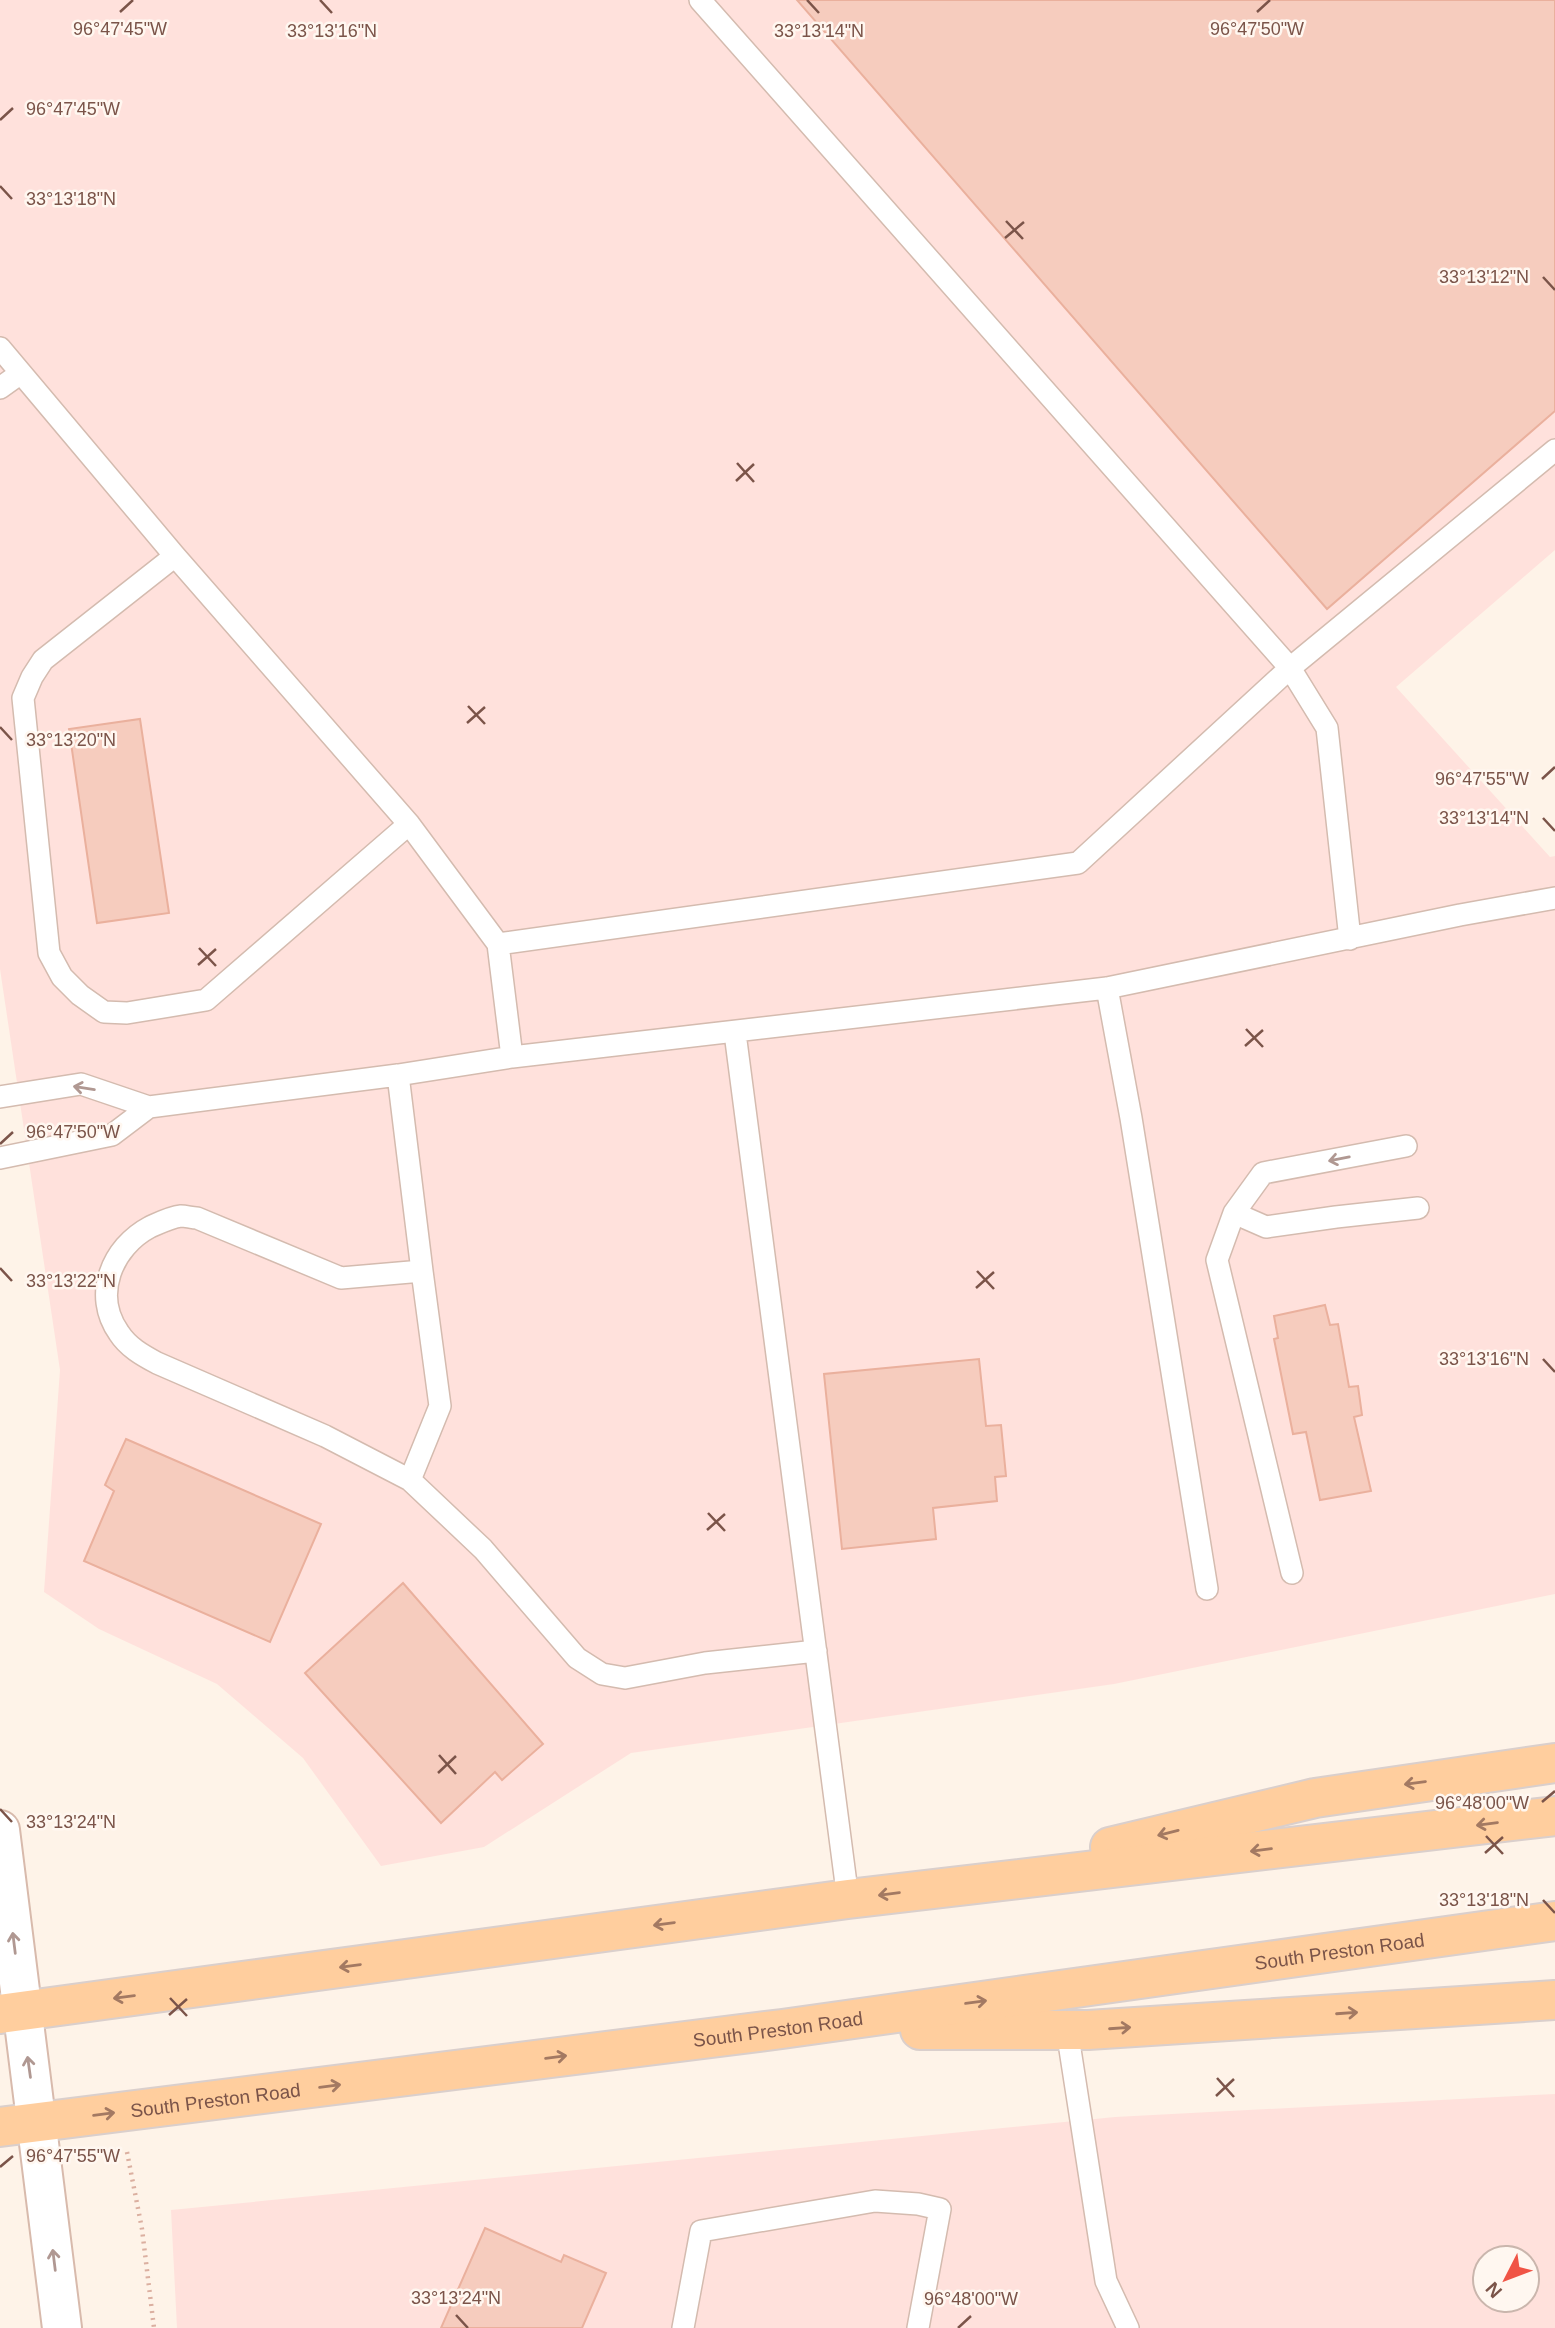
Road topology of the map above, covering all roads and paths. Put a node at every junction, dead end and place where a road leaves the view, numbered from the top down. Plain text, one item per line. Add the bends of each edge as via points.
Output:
1 (700, 0) edge
2 (0, 348) edge
3 (20, 373) junction
4 (0, 388) edge
5 (1555, 450) edge
6 (175, 556) junction
7 (1290, 668) junction
8 (409, 824) junction
9 (1555, 898) edge
10 (1350, 939) junction
11 (498, 944) junction
12 (1107, 988) junction
13 (735, 1033) junction
14 (512, 1057) junction
15 (398, 1075) junction
16 (0, 1097) edge
17 (149, 1107) junction
18 (1406, 1146) dead end
19 (0, 1158) edge
20 (1418, 1208) dead end
21 (1234, 1213) junction
22 (422, 1271) junction
23 (410, 1480) junction
24 (1292, 1573) dead end
25 (1207, 1589) dead end
26 (816, 1651) junction
27 (1555, 1763) edge
28 (1555, 1816) edge
29 (0, 1830) edge
30 (944, 1888) junction
31 (848, 1899) junction
32 (1555, 1921) edge
33 (1555, 2000) edge
34 (11, 2012) edge
35 (782, 2029) junction
36 (1067, 2030) junction
37 (18, 2125) edge
38 (127, 2152) dead end
39 (62, 2328) edge
40 (154, 2328) edge
41 (683, 2328) edge
42 (918, 2328) edge
43 (1128, 2328) edge

1 - 7 lane
2 - 3 lane
3 - 4 lane
3 - 6 lane
5 - 7 lane
6 - 8 lane
6 - 8 lane via 43,660 23,698 49,953 62,977 104,1012 127,1013 206,1000
7 - 10 lane via 1327,728
7 - 11 lane via 1078,863
8 - 11 lane
9 - 10 lane
10 - 12 lane
11 - 14 lane
12 - 13 lane
12 - 25 lane
13 - 14 lane
13 - 26 lane
14 - 15 lane
15 - 17 lane
15 - 22 lane
17 -> 16 lane via 81,1084
17 - 19 lane via 112,1135
18 -> 21 lane via 1263,1173
20 - 21 lane via 1266,1227
21 - 24 lane via 1217,1260
22 - 23 lane via 440,1406
22 - 23 lane via 341,1278 197,1218 179,1216 127,1243 109,1272 106,1292 118,1333 136,1352 325,1436
23 - 26 lane via 483,1549 577,1658 602,1674 625,1678 705,1663
26 - 31 lane
27 -> 30 main road via 1315,1798
28 -> 30 main road
34 -> 29 street
30 -> 31 main road
31 -> 34 main road
35 -> 32 main road, South Preston Road
36 -> 33 main road
37 -> 34 street
35 - 36 main road
37 -> 35 main road, South Preston Road
36 - 43 lane via 1106,2281
39 -> 37 street
38 - 40 path
41 - 42 lane via 701,2231 875,2201 940,2209

